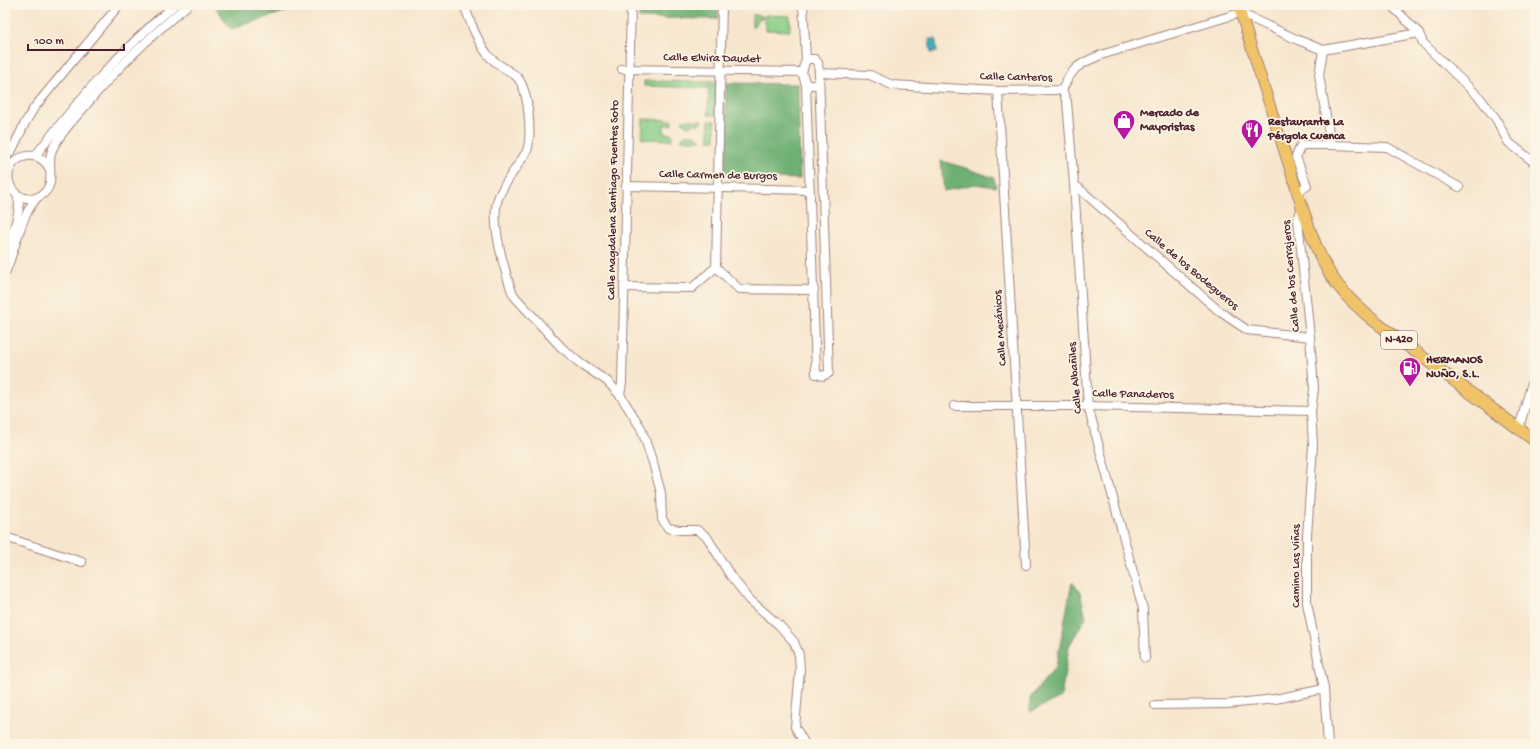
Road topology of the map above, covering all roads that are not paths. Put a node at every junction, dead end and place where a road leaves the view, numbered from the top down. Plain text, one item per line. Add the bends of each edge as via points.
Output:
1 (119, 5) edge
2 (175, 5) edge
3 (188, 5) edge
4 (464, 5) edge
5 (630, 5) edge
6 (722, 5) edge
7 (803, 5) edge
8 (1391, 5) edge
9 (1239, 9) edge
10 (1419, 33) junction
11 (1323, 50) junction
12 (806, 59) junction
13 (625, 69) junction
14 (721, 71) junction
15 (802, 72) junction
16 (819, 77) junction
17 (806, 85) junction
18 (1062, 90) junction
19 (998, 91) junction
20 (1330, 144) junction
21 (35, 156) junction
22 (6, 161) edge
23 (1535, 163) edge
24 (49, 168) junction
25 (1074, 184) junction
26 (626, 186) junction
27 (1459, 187) dead end
28 (718, 188) junction
29 (810, 190) junction
30 (1297, 192) junction
31 (17, 195) junction
32 (40, 196) junction
33 (1302, 207) junction
34 (5, 252) edge
35 (716, 267) junction
36 (5, 273) edge
37 (624, 287) junction
38 (814, 290) junction
39 (1310, 337) junction
40 (1535, 372) edge
41 (620, 395) junction
42 (954, 406) dead end
43 (1018, 406) junction
44 (1088, 406) junction
45 (1312, 411) junction
46 (1518, 428) junction
47 (1535, 441) edge
48 (5, 537) edge
49 (82, 562) dead end
50 (1026, 565) dead end
51 (1146, 658) dead end
52 (1324, 689) junction
53 (1155, 705) dead end
54 (805, 744) edge
55 (1328, 744) edge

1 - 22 street via 27,118
2 - 21 street via 108,68
3 - 24 street via 135,52 92,98 54,146
4 - 41 street via 483,48 494,62 521,82 525,99 529,144 499,195 495,209 496,227 512,292 561,347 607,381
5 - 13 street, Calle Magdalena Santiago Fuentes Soto
6 - 14 street
7 - 12 street
8 - 10 street
9 - 11 street
9 - 18 street, Calle Canteros via 1086,61 1069,74
9 - 30 main road, Calle de los Cerrajeros
10 - 11 street
10 - 23 street via 1424,43 1480,98 1508,142
11 - 20 street via 1319,75
12 - 15 street
12 - 16 street via 815,59 818,63
13 - 14 street, Calle Elvira Daudet
13 - 26 street, Calle Magdalena Santiago Fuentes Soto
14 - 15 street, Calle Elvira Daudet
14 - 28 street
15 - 17 street
16 - 17 street, Calle Canteros via 815,85
16 - 19 street, Calle Canteros via 870,75 892,85
16 - 38 street via 829,373 823,376 816,374
17 - 29 street
18 - 19 street, Calle Canteros
18 - 25 street, Calle Albañiles via 1067,102
19 - 43 street, Calle Mecánicos
20 - 27 street via 1387,147
20 - 30 street via 1301,146 1296,157 1307,186
21 - 24 street
21 - 31 street via 19,158 10,168 9,184
24 - 32 street via 50,184
25 - 39 street, Calle de los Bodegueros via 1219,311 1247,330
25 - 44 street, Calle Albañiles
26 - 28 street, Calle Carmen de Burgos
26 - 37 street, Calle Magdalena Santiago Fuentes Soto
28 - 29 street, Calle Carmen de Burgos
28 - 35 street
29 - 38 street
30 - 33 main road, Calle de los Cerrajeros
31 - 32 street via 28,198
31 - 34 street via 19,208
32 - 36 street via 32,203 27,214
33 - 39 street, Calle de los Cerrajeros via 1298,220
33 - 46 highway, N-420 via 1317,250 1330,275 1345,294 1389,332
35 - 37 street via 692,288
35 - 38 street via 739,289
37 - 41 street, Calle Magdalena Santiago Fuentes Soto
39 - 45 street, Calle de los Cerrajeros via 1314,390
40 - 46 street
41 - 54 street via 641,428 661,494 662,519 668,528 697,530 707,537 730,575 750,600 794,642 799,654 800,669 795,728
42 - 43 street, Calle Panaderos
43 - 44 street, Calle Panaderos
43 - 50 street, Calle Mecánicos
44 - 45 street, Calle Panaderos
44 - 51 street, Calle Albañiles via 1143,609
45 - 52 street, Camino Las Viñas via 1307,603
46 - 47 highway, N-420
48 - 49 street
52 - 53 street via 1275,699 1228,704
52 - 55 street, Camino Las Viñas

